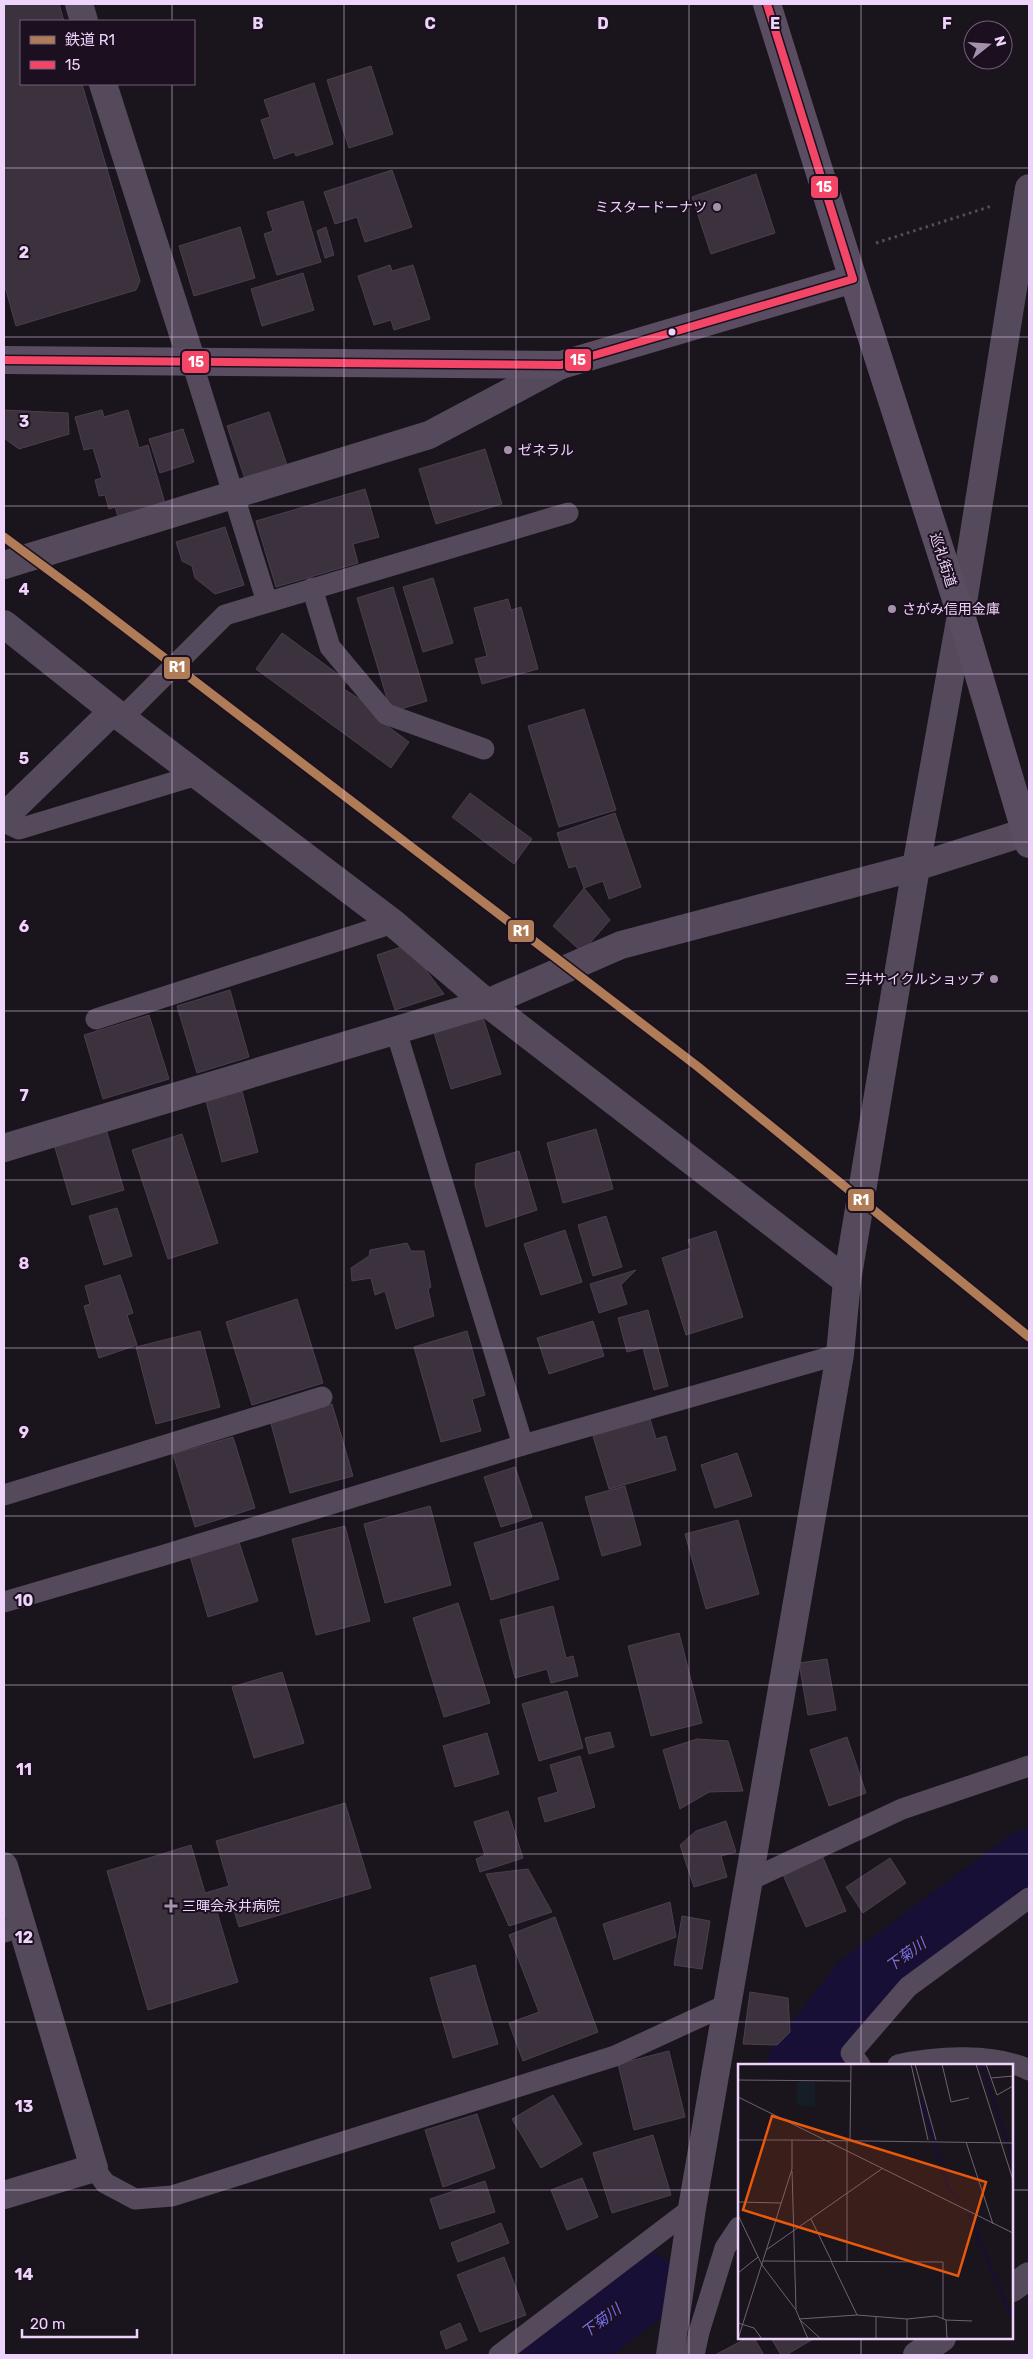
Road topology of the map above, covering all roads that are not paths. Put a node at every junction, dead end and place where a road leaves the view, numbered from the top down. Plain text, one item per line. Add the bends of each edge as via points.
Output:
1 (80, 4) edge
2 (767, 4) edge
3 (84, 20) edge
4 (103, 85) edge
5 (1028, 202) edge
6 (853, 278) junction
7 (4, 360) edge
8 (192, 362) junction
9 (561, 365) junction
10 (232, 495) junction
11 (568, 513) dead end
12 (4, 566) edge
13 (312, 588) junction
14 (266, 602) junction
15 (961, 615) junction
16 (4, 624) edge
17 (118, 715) junction
18 (484, 749) dead end
19 (197, 775) junction
20 (4, 818) edge
21 (4, 822) edge
22 (1028, 838) edge
23 (916, 866) junction
24 (393, 923) junction
25 (487, 1003) junction
26 (96, 1019) dead end
27 (396, 1031) junction
28 (4, 1148) edge
29 (848, 1281) junction
30 (840, 1354) junction
31 (322, 1397) dead end
32 (523, 1445) junction
33 (4, 1495) edge
34 (4, 1602) edge
35 (1029, 1766) edge
36 (4, 1866) edge
37 (750, 1880) junction
38 (1029, 1898) edge
39 (13, 1929) edge
40 (728, 2004) junction
41 (989, 2062) edge
42 (859, 2064) edge
43 (903, 2064) edge
44 (1029, 2070) edge
45 (94, 2168) junction
46 (4, 2195) edge
47 (692, 2208) junction
48 (738, 2228) edge
49 (1029, 2276) edge
50 (1013, 2287) edge
51 (941, 2339) edge
52 (499, 2355) edge
53 (670, 2355) edge
54 (694, 2355) edge
55 (917, 2355) edge

1 - 3 street
2 - 6 main road, 巡礼街道
4 - 8 street
5 - 15 street
6 - 9 main road
6 - 15 main road, 巡礼街道
7 - 8 main road
8 - 9 main road
8 - 10 lane
9 - 10 street via 429,435
10 - 12 street
10 - 14 lane
11 - 13 lane
13 - 14 lane
13 - 18 lane via 330,647 386,714
14 - 17 lane via 225,615
15 - 22 main road, 巡礼街道
15 - 23 street
16 - 17 street
17 - 19 street
17 - 20 street
19 - 21 lane via 19,829
19 - 24 street
22 - 23 street
23 - 25 street via 621,945
23 - 29 street
24 - 25 street
24 - 26 lane
25 - 27 street
25 - 29 street
27 - 28 street
27 - 32 lane
29 - 30 street
30 - 32 lane
30 - 37 street
31 - 33 lane
32 - 34 lane
35 - 37 lane via 902,1810
36 - 39 street
37 - 40 street
38 - 42 lane via 908,1987 851,2053
39 - 45 street
40 - 45 lane via 615,2056 172,2196 134,2199 105,2183
40 - 47 street
41 - 43 lane
41 - 44 lane via 1017,2064
45 - 46 street
47 - 52 lane
47 - 53 street
48 - 54 lane via 725,2248
49 - 50 street
51 - 55 street

